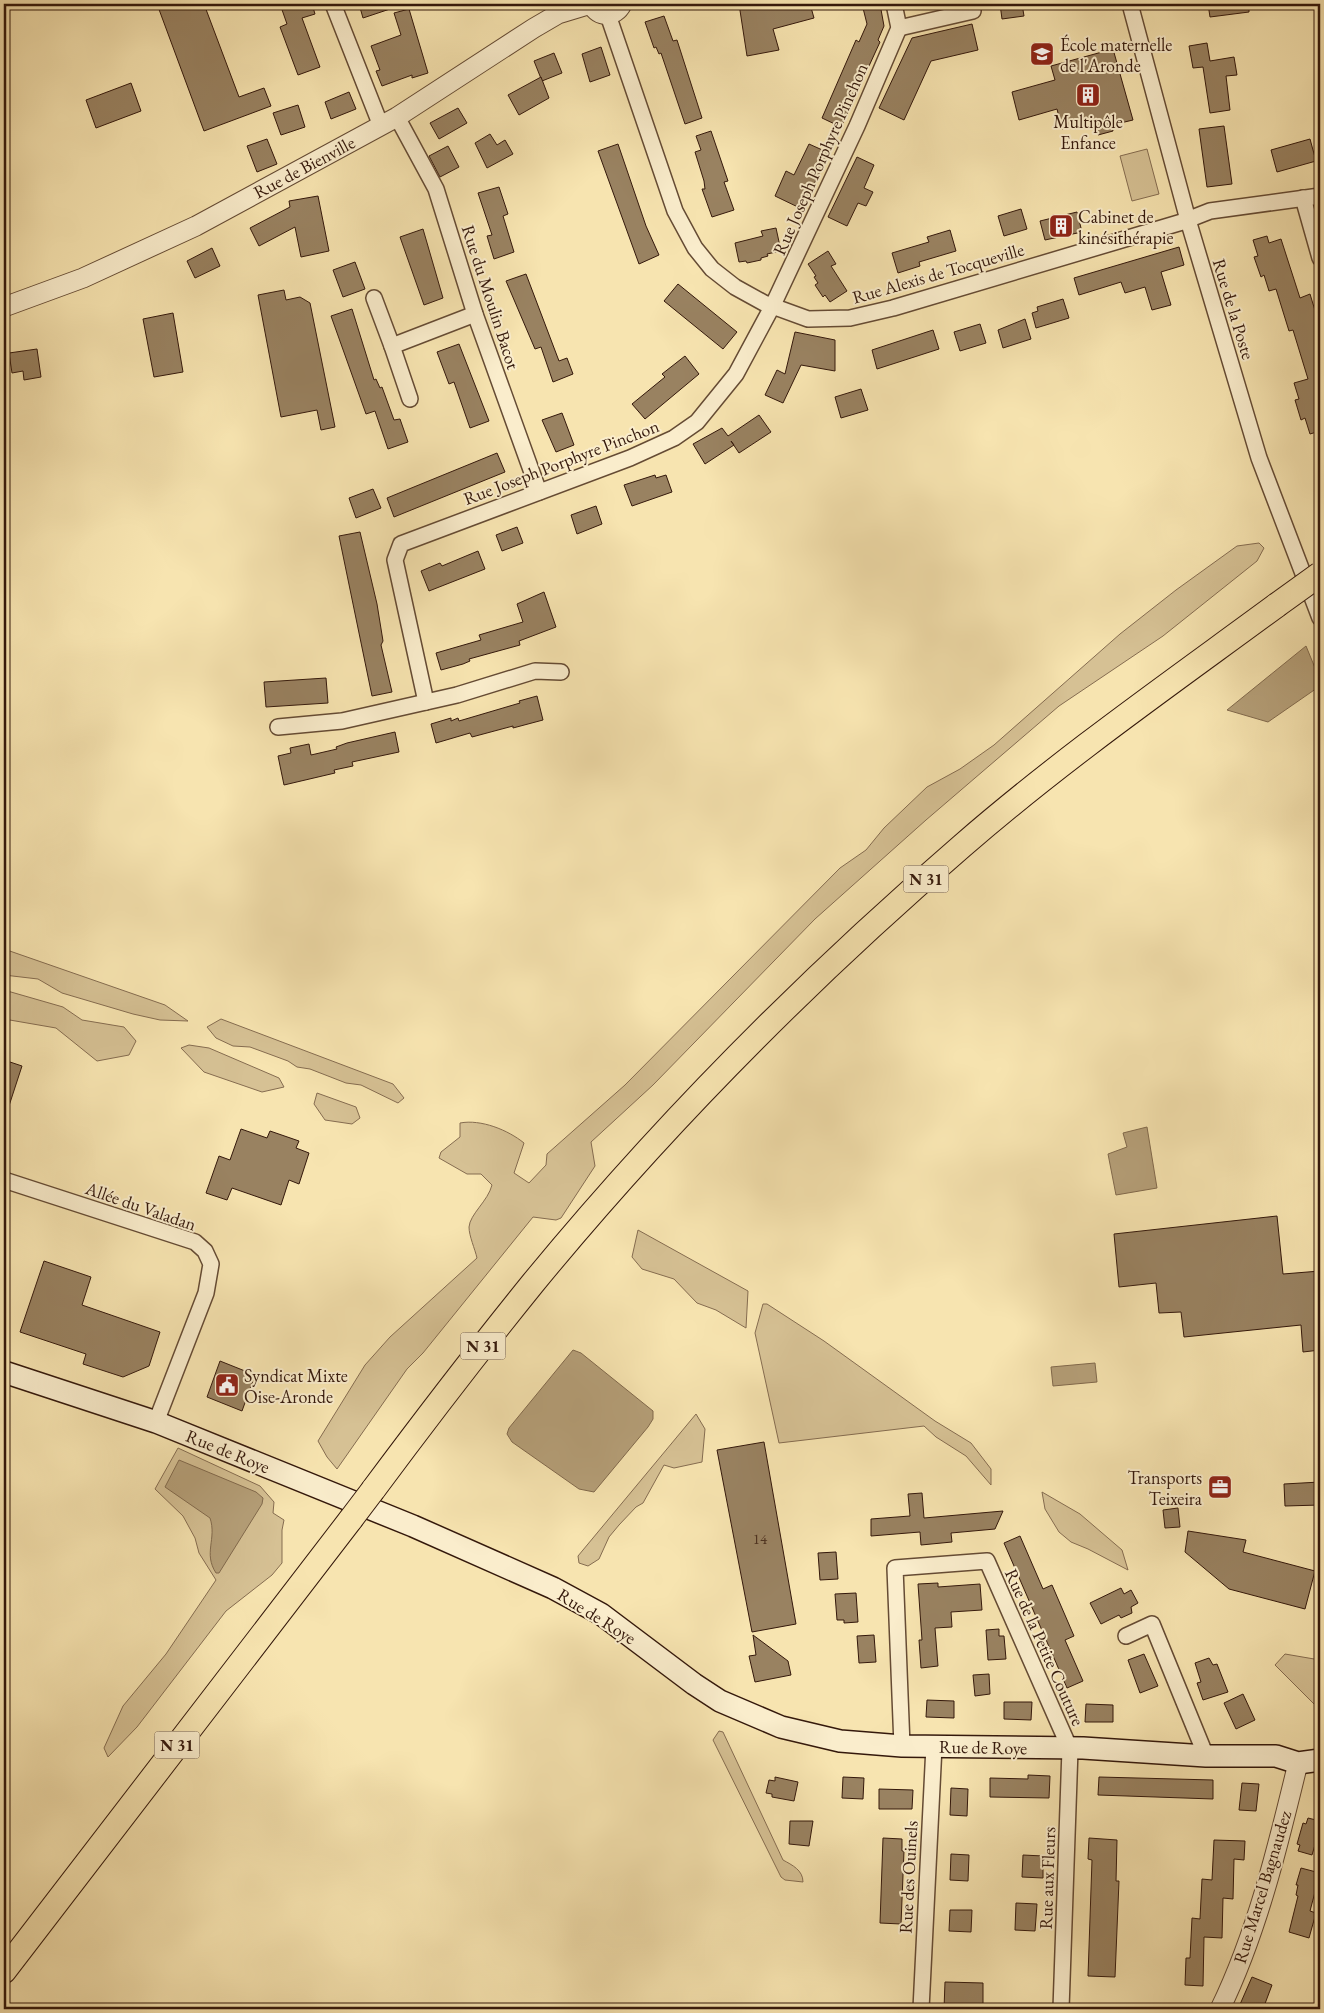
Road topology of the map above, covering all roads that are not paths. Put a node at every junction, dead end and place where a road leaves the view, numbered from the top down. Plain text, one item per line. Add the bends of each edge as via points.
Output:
1 (333, 4) edge
2 (591, 4) edge
3 (894, 4) edge
4 (971, 4) edge
5 (1130, 4) edge
6 (615, 9) edge
7 (899, 28) junction
8 (397, 117) junction
9 (380, 126) junction
10 (1320, 196) edge
11 (1303, 198) junction
12 (1188, 220) junction
13 (1320, 258) edge
14 (374, 298) dead end
15 (773, 305) junction
16 (4, 307) edge
17 (475, 314) junction
18 (392, 346) junction
19 (410, 399) dead end
20 (539, 492) junction
21 (1320, 574) edge
22 (1320, 618) edge
23 (561, 672) dead end
24 (426, 702) junction
25 (278, 727) dead end
26 (4, 1180) edge
27 (4, 1372) edge
28 (156, 1422) junction
29 (1126, 1636) dead end
30 (902, 1746) junction
31 (934, 1746) junction
32 (1070, 1749) junction
33 (1206, 1756) junction
34 (1314, 1763) edge
35 (4, 1971) edge
36 (921, 2009) edge
37 (1061, 2009) edge
38 (1220, 2009) edge

1 - 9 street
2 - 6 street via 598,12
2 - 8 street, Rue de Bienville via 558,14
3 - 7 street
4 - 7 street via 973,11
5 - 12 street, Rue de la Poste
6 - 15 street, Rue Alexis de Tocqueville via 675,211 695,248 712,268 735,286
7 - 15 street, Rue Joseph Porphyre Pinchon
8 - 9 street, Rue de Bienville
8 - 17 street, Rue du Moulin Bacot via 436,189
9 - 16 street, Rue de Bienville via 145,251
10 - 11 street, Rue Alexis de Tocqueville
11 - 12 street, Rue Alexis de Tocqueville via 1210,211
11 - 13 street
12 - 15 street, Rue Alexis de Tocqueville via 850,318 808,319
12 - 22 street, Rue de la Poste via 1259,458
14 - 18 street
15 - 20 street, Rue Joseph Porphyre Pinchon via 736,374 696,422 674,438
17 - 18 street
17 - 20 street, Rue du Moulin Bacot
18 - 19 street
20 - 24 street, Rue Joseph Porphyre Pinchon via 401,544 395,560
21 - 35 main road, N 31, bridge via 1096,738 963,845 734,1061 605,1200 488,1340
23 - 24 street via 535,671
24 - 25 street via 342,721
26 - 28 street, Allée du Valadan via 187,1239 205,1252 211,1264 206,1293
27 - 28 main road, Rue de Roye
28 - 30 main road, Rue de Roye via 413,1526 553,1588 621,1628 714,1697 760,1720 821,1738
29 - 33 street via 1152,1624
30 - 31 main road, Rue de Roye
30 - 32 street, Rue de la Petite Couture via 895,1568 987,1561
31 - 32 main road, Rue de Roye
31 - 36 street, Rue des Ouinels
32 - 33 main road, Rue de Roye
32 - 37 street, Rue aux Fleurs
33 - 34 main road, Rue de Roye via 1276,1756
34 - 38 street, Rue Marcel Bagnaudez

